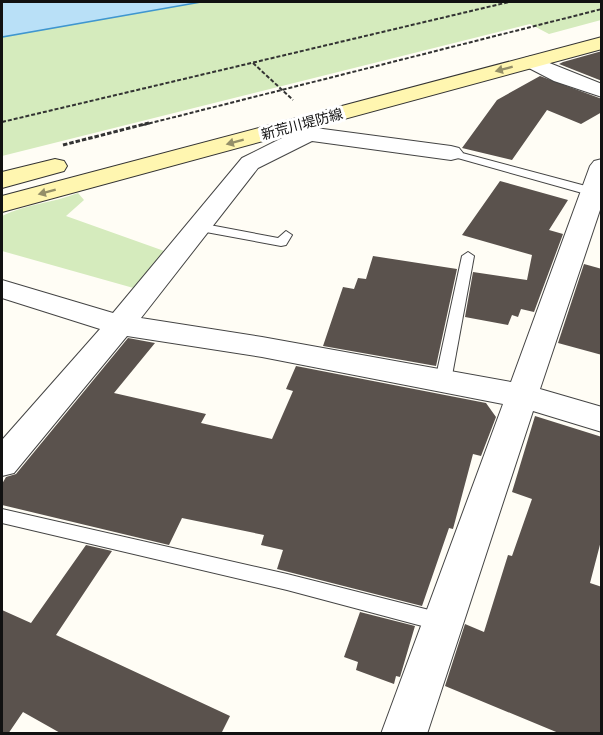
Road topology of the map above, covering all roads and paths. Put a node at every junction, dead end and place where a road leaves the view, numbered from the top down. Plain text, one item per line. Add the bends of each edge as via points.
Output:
1 (509, 2) edge
2 (602, 9) edge
3 (602, 24) edge
4 (602, 43) edge
5 (252, 62) junction
6 (532, 62) junction
7 (282, 90) junction
8 (602, 91) edge
9 (293, 100) dead end
10 (2, 122) edge
11 (218, 124) dead end
12 (298, 130) junction
13 (58, 147) dead end
14 (451, 153) joint
15 (81, 159) dead end
16 (597, 179) edge
17 (2, 180) edge
18 (2, 204) edge
19 (199, 227) junction
20 (286, 235) dead end
21 (468, 256) dead end
22 (2, 289) edge
23 (119, 325) junction
24 (443, 381) junction
25 (523, 396) junction
26 (602, 420) edge
27 (2, 463) edge
28 (2, 516) edge
29 (441, 622) junction
30 (404, 734) edge

1 - 5 path
2 - 7 path
3 - 11 main road, 新荒川堤防線
4 - 6 main road, 新荒川堤防線
5 - 7 path
5 - 10 path
6 - 8 street
6 -> 12 main road, 新荒川堤防線
7 - 9 path
7 - 13 path
12 - 14 street
12 -> 18 main road, 新荒川堤防線
12 - 19 street via 304,136 250,163
14 - 16 lane
15 - 17 main road
16 - 25 street
19 - 20 lane via 281,242
19 - 23 street
21 - 24 lane
22 - 23 street
23 - 24 street
23 - 27 street
24 - 25 street
25 - 26 street
25 - 29 street
28 - 29 lane
29 - 30 street

